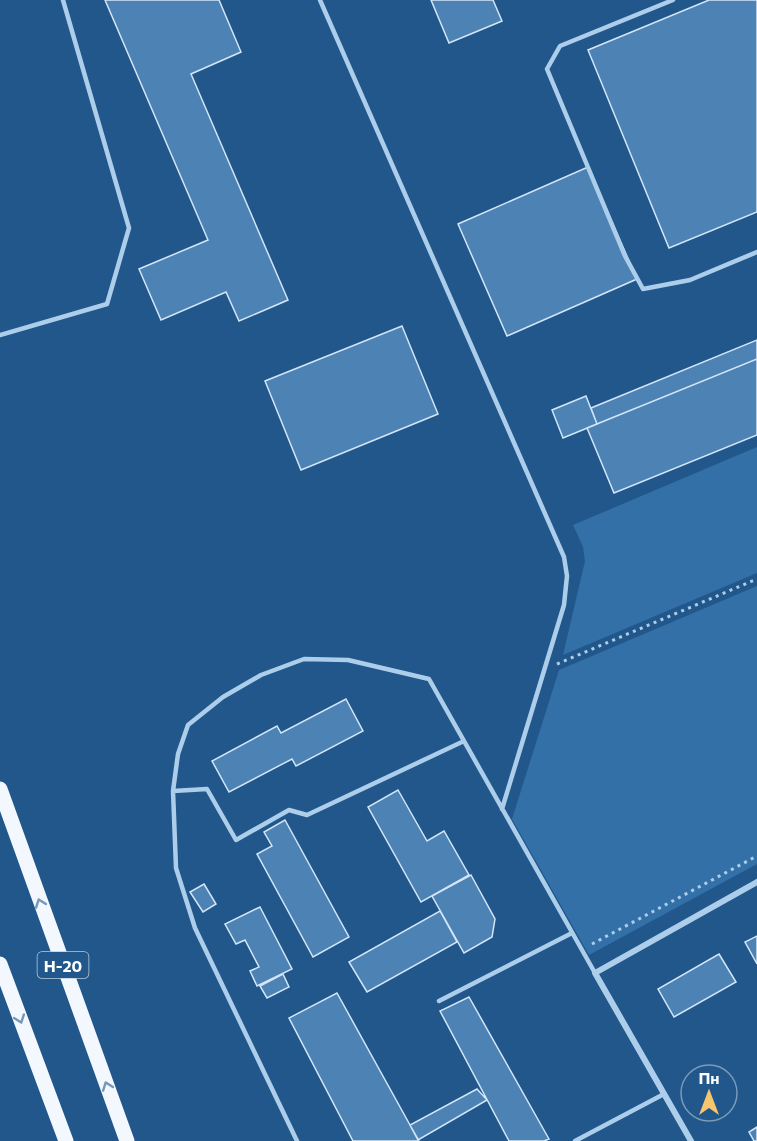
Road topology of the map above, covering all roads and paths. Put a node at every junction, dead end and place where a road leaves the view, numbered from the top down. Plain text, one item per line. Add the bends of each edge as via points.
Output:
1 (63, 0) edge
2 (320, 0) edge
3 (673, 0) edge
4 (757, 252) edge
5 (0, 334) edge
6 (757, 579) edge
7 (544, 670) junction
8 (464, 741) junction
9 (0, 789) edge
10 (173, 791) junction
11 (502, 809) junction
12 (757, 856) edge
13 (757, 882) edge
14 (572, 933) junction
15 (582, 950) junction
16 (0, 964) edge
17 (595, 973) junction
18 (439, 1001) dead end
19 (664, 1094) junction
20 (66, 1141) edge
21 (127, 1141) edge
22 (297, 1141) edge
23 (575, 1141) edge
24 (690, 1141) edge

1 - 5 lane via 129,228 107,304
2 - 7 lane via 564,557 564,604
3 - 4 lane via 560,46 547,69 643,290 690,280
6 - 7 path
7 - 11 lane
8 - 10 lane via 307,815 289,810 236,840 207,789
8 - 10 lane via 429,679 348,660 304,659 261,675 223,697 188,725 178,754
8 - 11 lane
21 -> 9 main road, Н-20
10 - 22 lane via 176,868 195,928
11 - 14 lane
12 - 15 path
13 - 17 street
14 - 15 lane
14 - 18 lane
15 - 17 lane
16 -> 20 main road
17 - 19 street
19 - 23 lane
19 - 24 street

